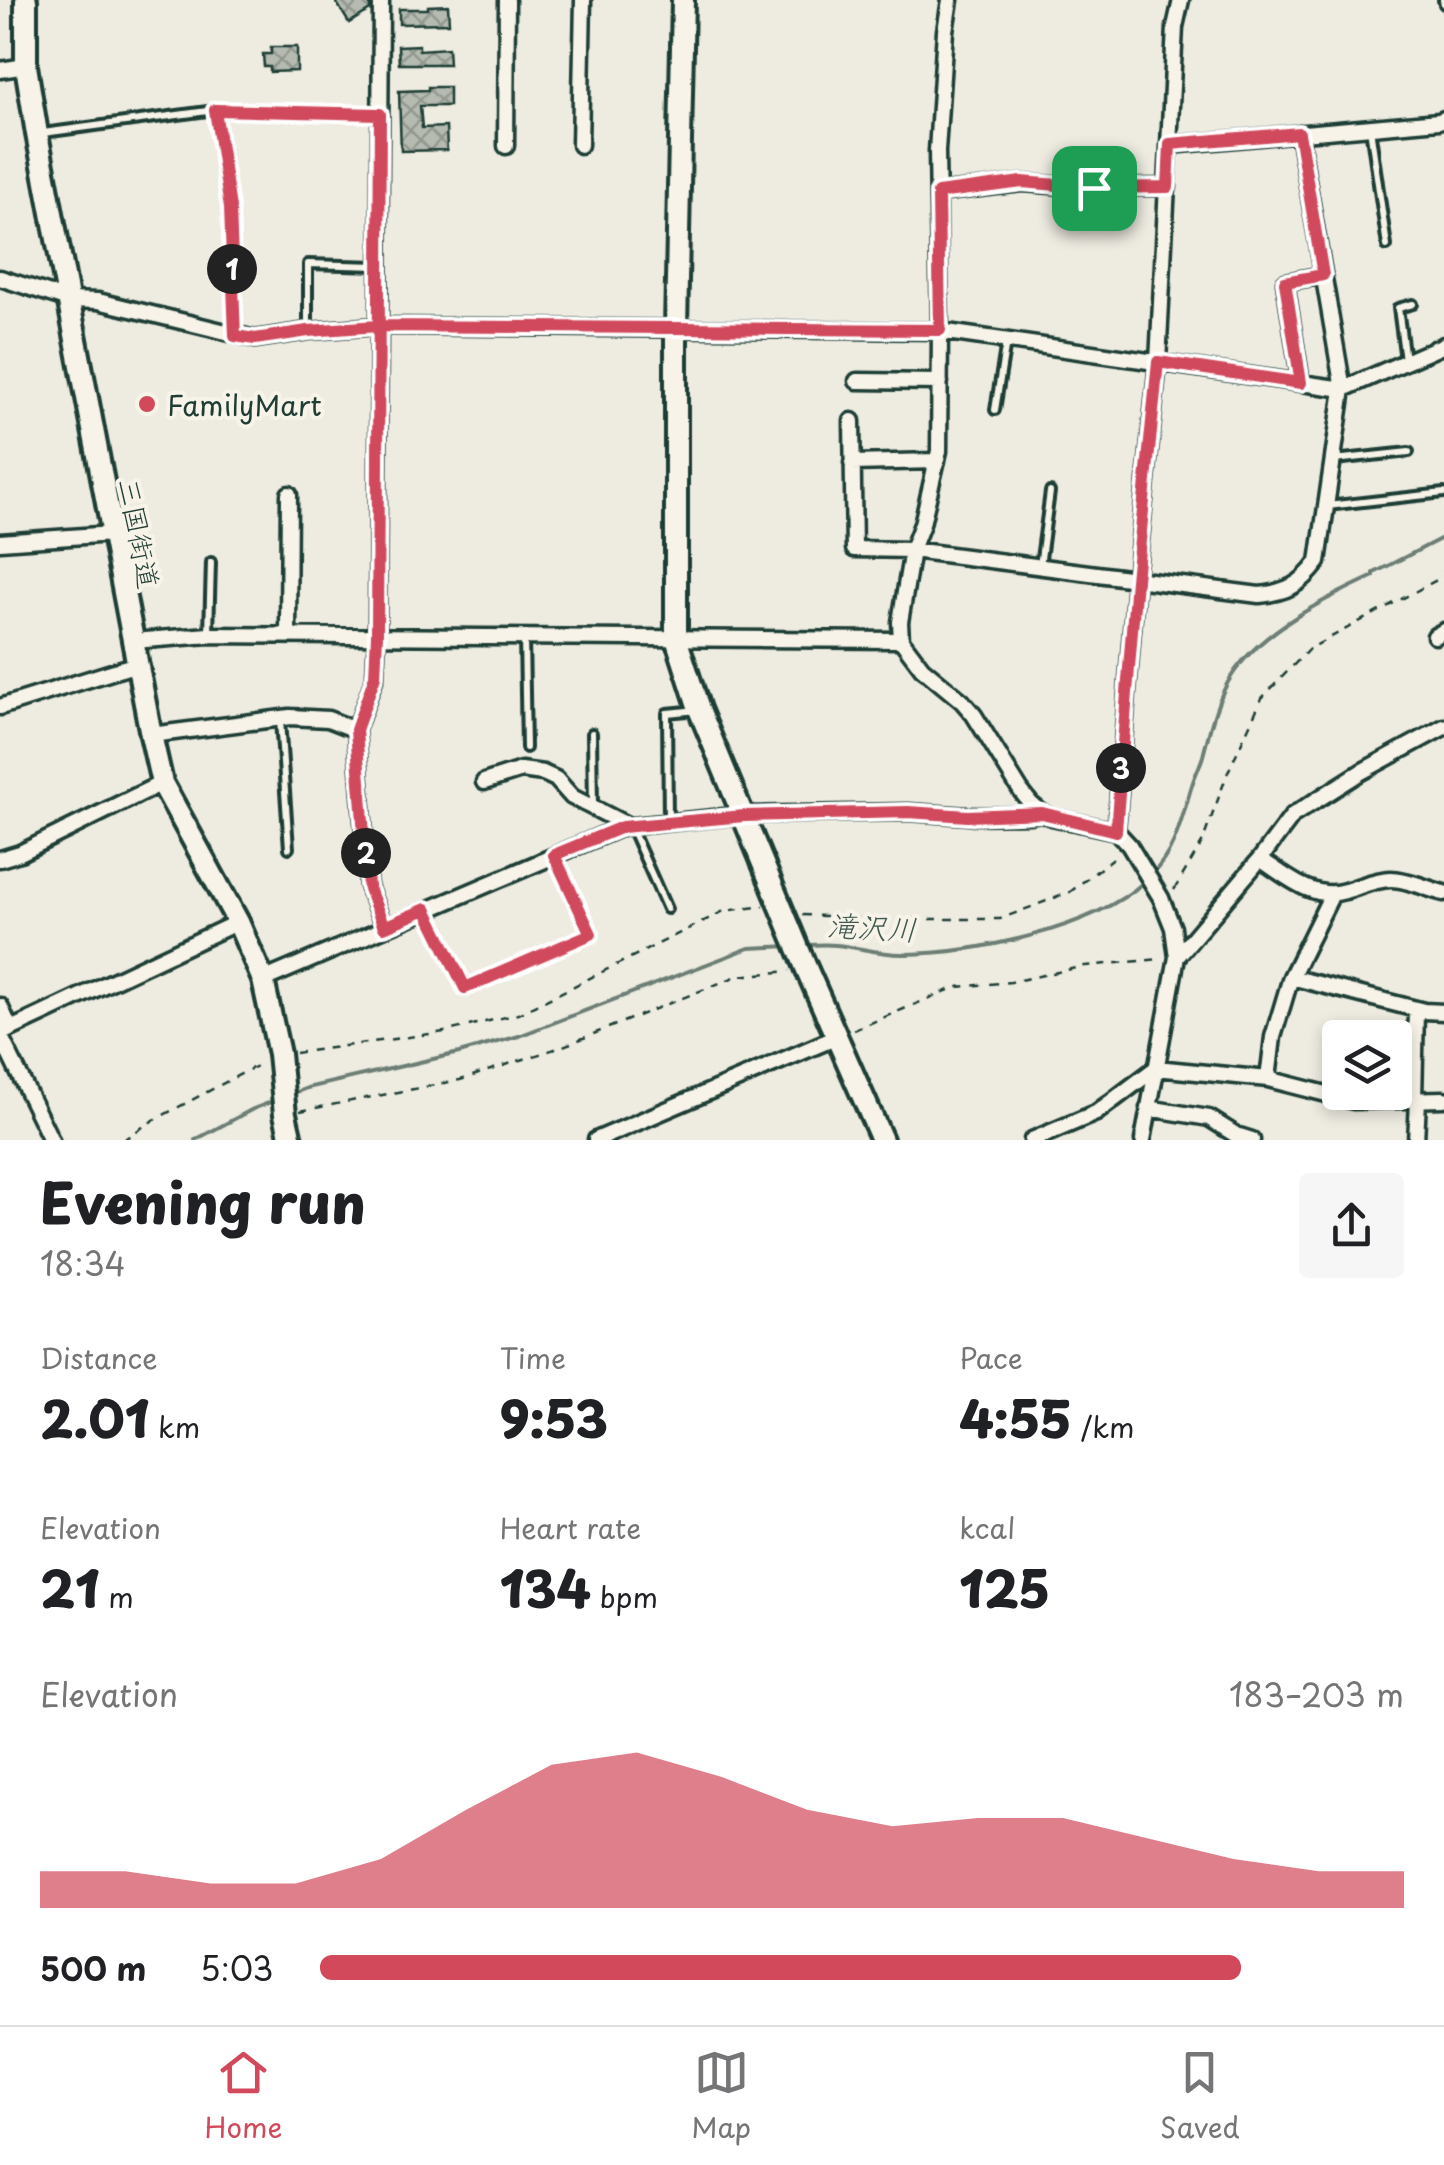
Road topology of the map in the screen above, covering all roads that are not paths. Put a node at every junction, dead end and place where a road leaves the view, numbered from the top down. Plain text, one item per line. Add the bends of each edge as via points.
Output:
1 (26, 0) edge
2 (382, 0) edge
3 (507, 0) edge
4 (584, 0) edge
5 (683, 0) edge
6 (950, 0) edge
7 (1181, 0) edge
8 (26, 66) junction
9 (0, 70) edge
10 (215, 110) junction
11 (380, 114) junction
12 (1444, 119) edge
13 (1370, 127) junction
14 (1299, 133) junction
15 (37, 134) junction
16 (1170, 144) junction
17 (580, 145) dead end
18 (506, 146) dead end
19 (1168, 187) junction
20 (938, 193) junction
21 (1387, 246) dead end
22 (378, 266) junction
23 (1323, 275) junction
24 (0, 278) edge
25 (69, 300) junction
26 (1413, 304) dead end
27 (378, 326) junction
28 (676, 327) junction
29 (940, 330) junction
30 (308, 331) junction
31 (235, 336) junction
32 (1006, 340) junction
33 (1444, 346) edge
34 (1158, 362) junction
35 (1406, 362) junction
36 (857, 381) dead end
37 (940, 382) junction
38 (1301, 383) junction
39 (1343, 389) junction
40 (995, 410) dead end
41 (852, 421) dead end
42 (1409, 452) dead end
43 (1333, 460) junction
44 (937, 461) junction
45 (852, 463) junction
46 (1050, 492) dead end
47 (289, 494) dead end
48 (1444, 494) edge
49 (1326, 506) junction
50 (112, 534) junction
51 (0, 542) edge
52 (912, 550) junction
53 (210, 562) dead end
54 (1040, 567) junction
55 (1136, 580) junction
56 (210, 635) junction
57 (288, 635) junction
58 (377, 635) junction
59 (524, 636) junction
60 (676, 638) junction
61 (901, 640) junction
62 (133, 641) junction
63 (137, 664) junction
64 (0, 707) edge
65 (698, 710) junction
66 (280, 719) junction
67 (1444, 727) edge
68 (356, 730) junction
69 (592, 734) dead end
70 (151, 736) junction
71 (526, 748) dead end
72 (484, 782) dead end
73 (162, 783) junction
74 (592, 808) junction
75 (1042, 813) junction
76 (744, 816) junction
77 (668, 821) junction
78 (630, 826) junction
79 (1116, 831) junction
80 (290, 848) dead end
81 (554, 855) junction
82 (0, 859) edge
83 (1260, 859) junction
84 (1444, 892) edge
85 (1332, 894) junction
86 (426, 909) junction
87 (667, 909) dead end
88 (238, 922) junction
89 (384, 927) junction
90 (1177, 958) junction
91 (1291, 978) junction
92 (262, 980) junction
93 (0, 1006) edge
94 (1416, 1009) junction
95 (1444, 1012) edge
96 (3, 1032) edge
97 (837, 1037) junction
98 (1156, 1068) junction
99 (1268, 1080) junction
100 (1444, 1099) edge
101 (1416, 1100) junction
102 (1148, 1108) junction
103 (52, 1140) edge
104 (291, 1140) edge
105 (596, 1140) edge
106 (882, 1140) edge
107 (1032, 1140) edge
108 (1143, 1140) edge
109 (1252, 1140) edge
110 (1416, 1140) edge

1 - 8 street, 三国街道
2 - 11 street
3 - 18 street
4 - 17 street
5 - 28 street
6 - 20 street
7 - 16 street
8 - 9 street
8 - 15 street, 三国街道
10 - 11 lane
10 - 15 lane
10 - 31 lane via 230,208
11 - 22 street
12 - 13 street
13 - 14 street
13 - 21 lane
14 - 16 street
14 - 23 street
15 - 25 street, 三国街道
16 - 19 street
19 - 20 street via 1022,182
19 - 34 street
20 - 29 street
22 - 27 street
22 - 30 lane via 308,264
23 - 38 street via 1285,282
23 - 39 street
24 - 25 street
25 - 31 street via 98,301
25 - 50 street, 三国街道
26 - 35 lane via 1398,308
27 - 28 street
27 - 30 street
27 - 58 street
28 - 29 street
28 - 60 street
29 - 32 street
29 - 37 street
30 - 31 street
32 - 34 street
32 - 40 lane
33 - 35 street
34 - 38 street
34 - 55 street
35 - 39 street
36 - 37 street
37 - 44 street
38 - 39 street
39 - 43 street
41 - 45 street
42 - 43 lane
43 - 49 street
44 - 45 street
44 - 52 street
45 - 52 street via 854,549
46 - 54 lane
47 - 57 street
48 - 49 lane
49 - 55 street via 1318,562 1283,593
50 - 51 street
50 - 62 street, 三国街道
52 - 54 street
52 - 61 street
53 - 56 lane
54 - 55 street
55 - 79 street
56 - 57 street
56 - 62 street
57 - 58 street
58 - 59 street
58 - 68 street via 375,676
59 - 60 street
59 - 71 lane
60 - 61 street
60 - 65 street
61 - 75 street via 974,715 1020,791
62 - 63 street, 三国街道
63 - 64 street
63 - 70 street, 三国街道
65 - 76 street
65 - 77 lane via 666,714
66 - 68 street via 328,720
66 - 70 street
66 - 80 lane
67 - 83 street via 1294,815
68 - 89 street via 368,886
69 - 74 lane
70 - 73 street, 三国街道
72 - 74 street via 521,770 543,773
73 - 82 street
73 - 88 street, 三国街道
74 - 78 street
75 - 76 street
75 - 79 street
76 - 77 street
76 - 97 street
77 - 78 street
78 - 81 street
78 - 87 lane
79 - 90 street via 1162,901
81 - 86 street
81 - 86 lane via 591,934 465,988
83 - 85 street via 1300,885
83 - 90 street
84 - 85 street via 1390,879
85 - 91 street
86 - 89 street
88 - 92 street, 三国街道
88 - 96 street
89 - 92 street
90 - 98 street
91 - 94 street
91 - 99 street
92 - 104 street, 三国街道
93 - 96 street
94 - 95 street
94 - 101 street
96 - 103 street
97 - 105 street
97 - 106 street
98 - 99 street
98 - 102 street
98 - 107 street via 1096,1114
99 - 101 street via 1354,1102
100 - 101 street
101 - 110 street
102 - 108 street
102 - 109 street via 1210,1118

